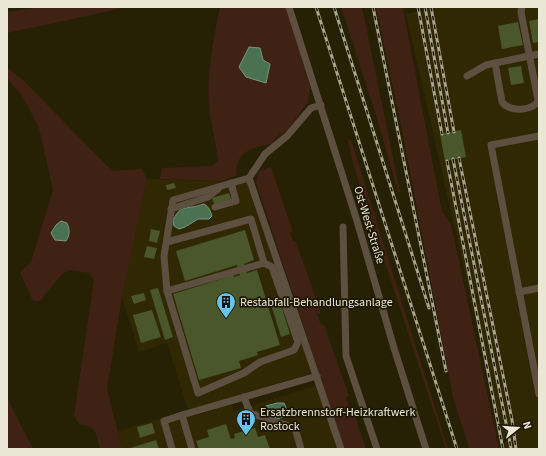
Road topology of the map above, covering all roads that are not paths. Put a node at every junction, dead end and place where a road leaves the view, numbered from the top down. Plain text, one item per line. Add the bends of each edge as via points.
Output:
1 (289, 7) edge
2 (522, 7) edge
3 (539, 54) edge
4 (530, 56) junction
5 (495, 63) junction
6 (467, 76) dead end
7 (321, 105) junction
8 (539, 136) edge
9 (249, 178) junction
10 (231, 183) junction
11 (215, 207) dead end
12 (343, 226) dead end
13 (167, 242) junction
14 (264, 262) junction
15 (539, 288) edge
16 (167, 291) junction
17 (519, 292) junction
18 (317, 376) junction
19 (539, 394) edge
20 (244, 397) junction
21 (182, 415) junction
22 (172, 449) edge
23 (192, 449) edge
24 (302, 449) edge
25 (340, 449) edge
26 (377, 449) edge
27 (426, 449) edge

1 - 7 street, Ost-West-Straße
2 - 4 street
3 - 4 street
4 - 5 street
4 - 5 street via 538,100 534,106 510,109 502,102
5 - 6 street
7 - 9 street via 311,108 287,136 265,154
7 - 27 street, Ost-West-Straße
8 - 17 street via 492,145
9 - 10 street
9 - 18 street
10 - 11 street via 236,201
10 - 13 street via 173,200
12 - 26 street via 346,356
13 - 14 street via 251,219
13 - 16 street via 164,256
14 - 16 street
14 - 16 street via 272,267 298,342 294,350 260,362 244,373 198,392
15 - 17 street
17 - 19 street
18 - 20 street
18 - 25 street
20 - 21 street
20 - 24 street via 250,414 295,428
21 - 22 street via 164,421
21 - 23 street

